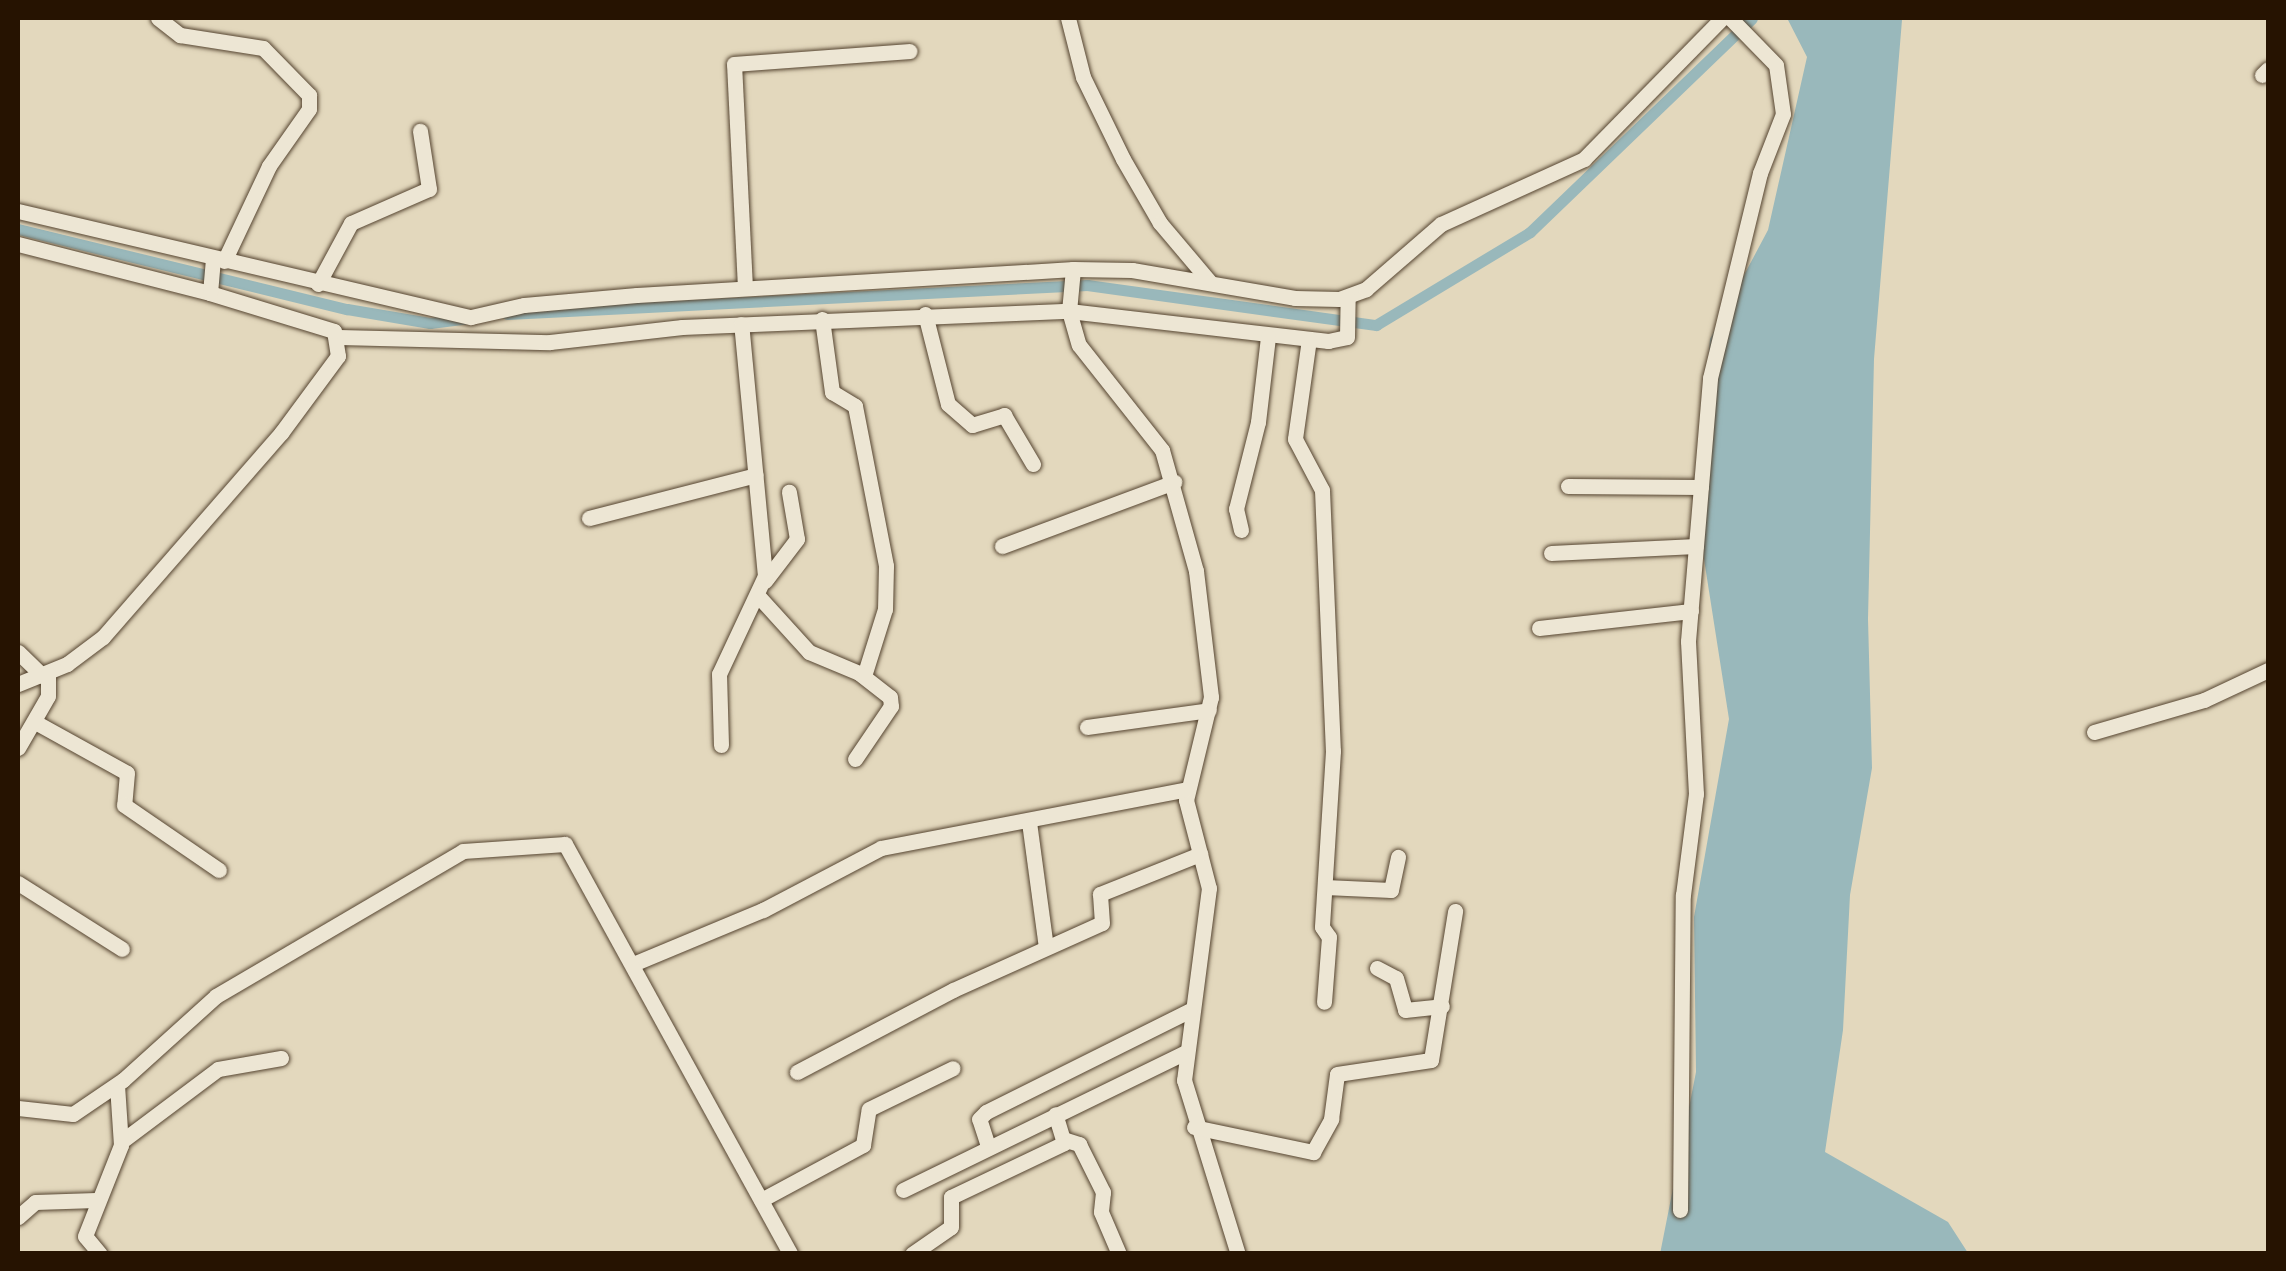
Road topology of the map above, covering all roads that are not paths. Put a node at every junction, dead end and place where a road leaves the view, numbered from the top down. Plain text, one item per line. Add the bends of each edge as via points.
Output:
1 (158, 18) edge
2 (1068, 18) edge
3 (1718, 19) edge
4 (910, 52) dead end
5 (420, 131) dead end
6 (18, 211) edge
7 (18, 244) edge
8 (212, 273) junction
9 (1209, 281) junction
10 (318, 284) junction
11 (746, 288) junction
12 (1071, 289) junction
13 (1348, 298) junction
14 (925, 314) junction
15 (822, 319) junction
16 (741, 324) junction
17 (1268, 337) junction
18 (339, 338) junction
19 (1309, 339) junction
20 (1033, 464) dead end
21 (756, 475) junction
22 (1174, 482) junction
23 (1568, 486) dead end
24 (1701, 488) junction
25 (789, 492) dead end
26 (590, 518) dead end
27 (1241, 530) dead end
28 (1002, 546) dead end
29 (1696, 546) junction
30 (1551, 553) dead end
31 (765, 581) junction
32 (760, 598) junction
33 (1691, 611) junction
34 (1539, 628) dead end
35 (18, 652) edge
36 (2268, 670) edge
37 (864, 676) junction
38 (48, 679) junction
39 (18, 684) edge
40 (1210, 710) junction
41 (35, 722) junction
42 (1087, 728) dead end
43 (2094, 732) dead end
44 (721, 745) dead end
45 (18, 748) edge
46 (854, 759) dead end
47 (1186, 789) junction
48 (1029, 822) junction
49 (1200, 854) junction
50 (1398, 857) dead end
51 (219, 870) dead end
52 (18, 882) edge
53 (1325, 887) junction
54 (1455, 911) dead end
55 (1046, 947) junction
56 (122, 949) dead end
57 (633, 964) junction
58 (1377, 968) dead end
59 (1324, 1002) dead end
60 (1442, 1006) junction
61 (1189, 1011) junction
62 (1184, 1053) junction
63 (282, 1058) dead end
64 (953, 1068) dead end
65 (797, 1072) dead end
66 (117, 1084) junction
67 (18, 1108) edge
68 (1055, 1114) junction
69 (1194, 1127) junction
70 (1066, 1140) junction
71 (122, 1141) junction
72 (988, 1146) junction
73 (903, 1190) dead end
74 (96, 1200) junction
75 (760, 1200) junction
76 (1680, 1210) dead end
77 (18, 1217) edge
78 (88, 1250) edge
79 (790, 1254) edge
80 (912, 1254) edge
81 (1120, 1254) edge
82 (1238, 1254) edge

1 - 8 street via 170,32 263,48 310,95 309,109 269,166
2 - 9 street via 1083,77 1123,159 1160,223
3 - 13 street via 1600,147 1441,224
3 - 24 street via 1776,66 1783,114 1760,173 1714,354
4 - 11 street via 734,64
5 - 10 street via 429,188 351,223
6 - 8 street
7 - 8 street
8 - 10 street
8 - 18 street
9 - 12 street
9 - 13 street via 1295,298
10 - 11 street via 472,317 537,303
11 - 12 street
12 - 14 street
12 - 17 street
12 - 22 street via 1079,345 1146,424
13 - 19 street via 1349,323 1338,340
14 - 15 street
14 - 20 street via 948,404 972,425 1004,415
15 - 16 street
15 - 37 street via 832,392 855,406 886,566 884,609
16 - 18 street via 550,342
16 - 21 street
17 - 19 street
17 - 27 street via 1258,422 1236,508
18 - 38 street via 338,356 281,433 103,638
19 - 53 street via 1295,439 1322,490 1334,766
21 - 26 street
21 - 31 street
22 - 28 street
22 - 40 street via 1196,572
23 - 24 street
24 - 29 street
25 - 31 street via 796,539
29 - 30 street
29 - 33 street
31 - 32 street
32 - 37 street via 809,652
32 - 44 street via 719,674
33 - 34 street
33 - 76 street via 1696,768 1683,895
35 - 38 street
36 - 43 street via 2204,700
37 - 46 street via 892,702
38 - 39 street
38 - 41 street
40 - 42 street
40 - 47 street
41 - 45 street
41 - 51 street via 127,772 121,802
47 - 48 street
47 - 49 street
48 - 55 street
48 - 57 street via 881,848 763,910
49 - 55 street via 1103,892 1102,923
49 - 61 street via 1209,888
50 - 53 street via 1391,890
52 - 56 street
53 - 59 street
54 - 60 street
55 - 65 street
57 - 66 street via 568,845 467,850 216,996
57 - 75 street
58 - 60 street via 1396,978 1405,1010
60 - 69 street via 1431,1060 1337,1074 1330,1119 1313,1152
61 - 62 street
61 - 72 street via 986,1112 979,1120
62 - 68 street
62 - 69 street
63 - 71 street via 218,1069
64 - 75 street via 868,1110 863,1144
66 - 67 street via 69,1115
66 - 71 street
68 - 70 street
68 - 72 street
69 - 82 street
70 - 80 street via 950,1198 952,1227
70 - 81 street via 1079,1144 1103,1192 1102,1212
71 - 74 street
72 - 73 street
74 - 77 street via 35,1202
74 - 78 street
75 - 79 street

